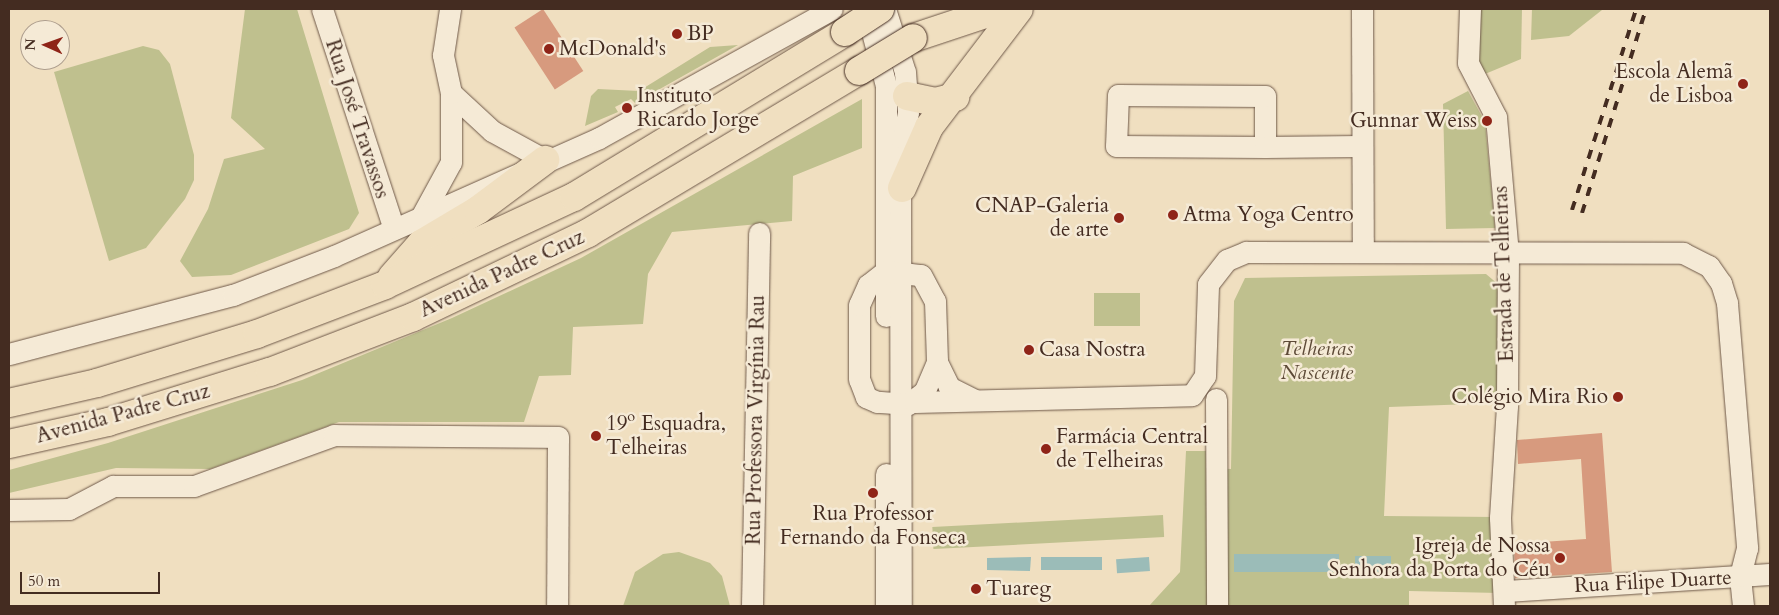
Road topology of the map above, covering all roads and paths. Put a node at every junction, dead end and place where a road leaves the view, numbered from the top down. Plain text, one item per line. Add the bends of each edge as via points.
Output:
1 (322, 9) edge
2 (450, 9) edge
3 (832, 9) edge
4 (866, 9) edge
5 (880, 9) edge
6 (885, 9) edge
7 (951, 9) edge
8 (1019, 9) edge
9 (1362, 9) edge
10 (1470, 9) edge
11 (990, 13) edge
12 (913, 38) junction
13 (870, 64) junction
14 (451, 93) junction
15 (907, 96) junction
16 (955, 97) junction
17 (1360, 146) junction
18 (1265, 147) junction
19 (545, 160) junction
20 (902, 188) junction
21 (421, 217) junction
22 (394, 229) junction
23 (759, 233) dead end
24 (1363, 251) junction
25 (1508, 255) junction
26 (894, 271) junction
27 (386, 285) junction
28 (9, 354) edge
29 (937, 362) junction
30 (1216, 398) dead end
31 (974, 400) junction
32 (9, 403) edge
33 (901, 403) junction
34 (9, 444) edge
35 (9, 510) edge
36 (1770, 574) edge
37 (1740, 576) junction
38 (1505, 598) edge
39 (557, 606) edge
40 (752, 606) edge
41 (886, 606) edge
42 (901, 606) edge
43 (1217, 606) edge
44 (1744, 606) edge

1 - 22 street, Rua José Travassos
2 - 14 street via 443,55
3 - 19 street via 650,111
4 - 13 street
5 - 27 highway, Avenida Padre Cruz, bridge via 574,197
6 - 15 street via 905,72
7 - 12 highway, Avenida Padre Cruz
8 - 16 highway
9 - 17 street
10 - 25 street, Estrada de Telheiras via 1468,63 1496,118
11 - 12 highway
12 - 13 highway, Avenida Padre Cruz, bridge
13 - 15 street
13 - 26 street via 886,86
13 - 34 highway, Avenida Padre Cruz via 588,233 413,317 270,372 108,422
14 - 19 street via 492,131
14 - 21 street via 451,162
15 - 16 highway via 935,102
15 - 20 street
16 - 20 highway via 929,127
17 - 18 street
17 - 24 street
18 - 18 street via 1116,146 1118,95 1265,96
19 - 21 street
19 - 27 highway via 478,210 421,244
20 - 26 street
21 - 22 street
22 - 28 street via 234,295
23 - 40 street, Rua Professora Virgínia Rau
24 - 25 street
24 - 31 street via 1246,252 1219,266 1205,294 1205,376 1192,395
25 - 37 street via 1683,253 1710,266 1721,283 1727,302 1747,548
25 - 38 street, Estrada de Telheiras via 1507,406 1500,518
26 - 29 street via 921,275 933,292 938,322
26 - 33 street
26 - 33 street via 863,293 858,318 862,390 866,396
27 - 32 highway, Avenida Padre Cruz via 257,334 96,383
29 - 31 street via 949,387
29 - 33 street via 929,384
30 - 43 street
31 - 33 street
33 - 41 street
33 - 42 street
35 - 39 street via 69,509 112,486 194,486 334,435 558,438
36 - 37 street, Rua Filipe Duarte
37 - 38 street, Rua Filipe Duarte
37 - 44 street

